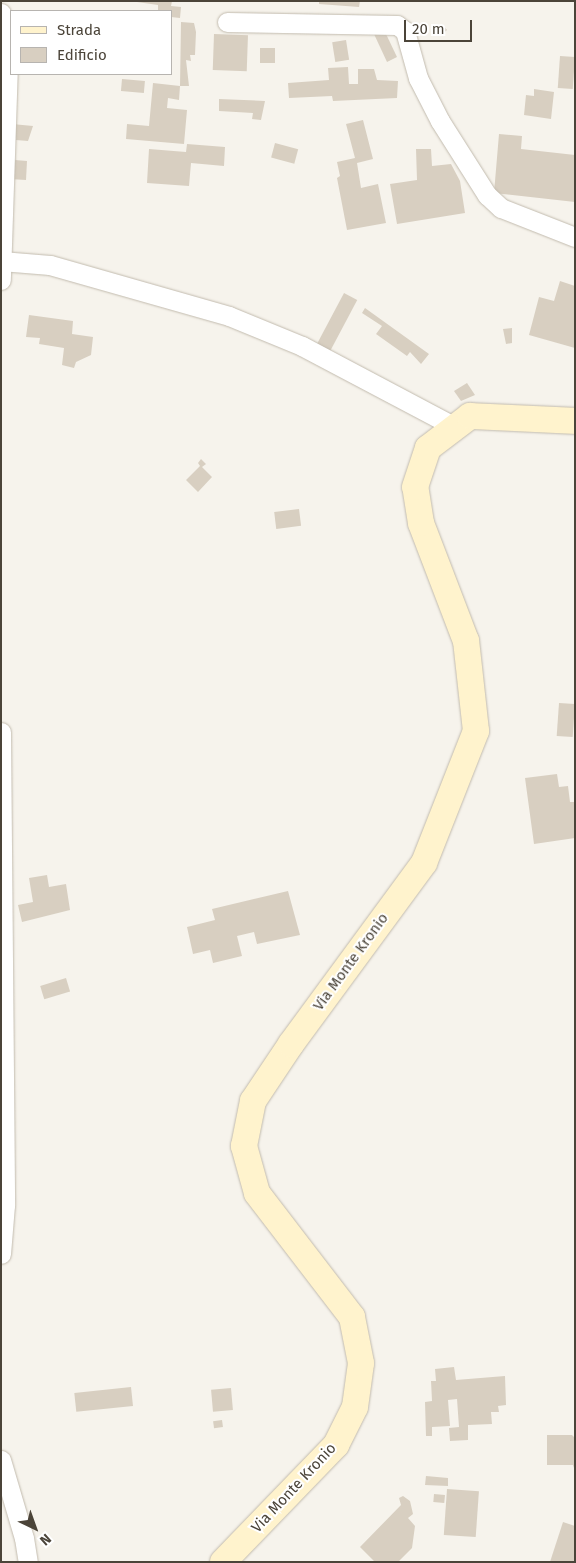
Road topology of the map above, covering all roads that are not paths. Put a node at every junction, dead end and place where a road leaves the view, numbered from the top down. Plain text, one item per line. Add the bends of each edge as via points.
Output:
1 (1, 13) edge
2 (227, 22) dead end
3 (575, 237) edge
4 (3, 260) edge
5 (1, 280) edge
6 (575, 422) edge
7 (455, 427) junction
8 (1, 732) edge
9 (1, 1254) edge
10 (1, 1460) edge
11 (28, 1562) edge
12 (223, 1562) edge

1 - 4 street via 8,64
2 - 3 street via 397,25 405,31 418,78 440,121 487,195 501,208
4 - 5 street
4 - 7 street via 50,265 229,316 302,346
6 - 7 street, Via Monte Kronio via 470,416
7 - 12 street, Via Monte Kronio via 428,448 415,487 421,523 466,641 476,731 424,863 253,1101 244,1146 257,1192 352,1317 361,1363 355,1408 336,1445
8 - 9 street via 4,1205
10 - 11 street

